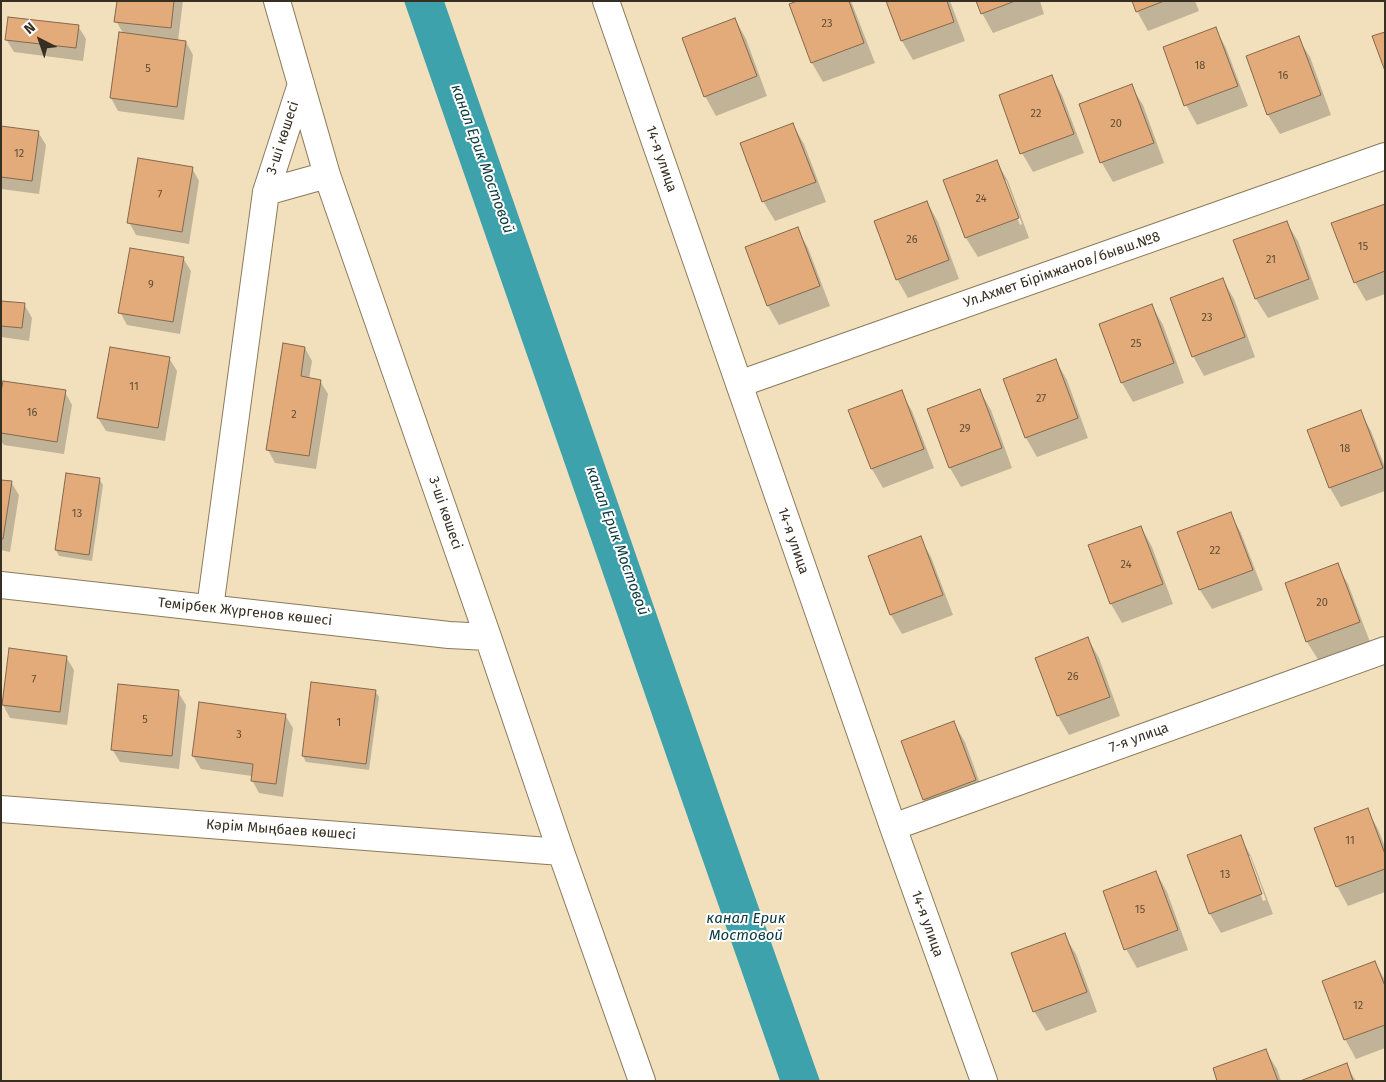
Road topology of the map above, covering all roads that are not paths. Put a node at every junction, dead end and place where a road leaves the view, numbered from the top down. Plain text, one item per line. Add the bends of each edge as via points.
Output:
1 (606, 1) edge
2 (283, 3) edge
3 (301, 84) junction
4 (1385, 156) edge
5 (327, 175) junction
6 (266, 192) junction
7 (739, 384) junction
8 (1, 585) edge
9 (210, 608) junction
10 (488, 637) junction
11 (1385, 650) edge
12 (1, 808) edge
13 (892, 827) junction
14 (562, 852) junction
15 (642, 1081) edge
16 (984, 1081) edge

1 - 7 street, 14-я улица
2 - 3 street, 3-ші көшесі
3 - 5 street, 3-ші көшесі
3 - 6 street, 3-ші көшесі
4 - 7 street, Ул.Ахмет Бірімжанов/бывш.№8
5 - 6 street, 3-ші көшесі
5 - 10 street, 3-ші көшесі
6 - 9 street, 3-ші көшесі
7 - 13 street, 14-я улица
8 - 9 street, Темірбек Жүргенов көшесі
9 - 10 street, Темірбек Жүргенов көшесі
10 - 14 street, 3-ші көшесі
11 - 13 street, 7-я улица
12 - 14 street, Кәрім Мыңбаев көшесі
13 - 16 street, 14-я улица
14 - 15 street, 3-ші көшесі

